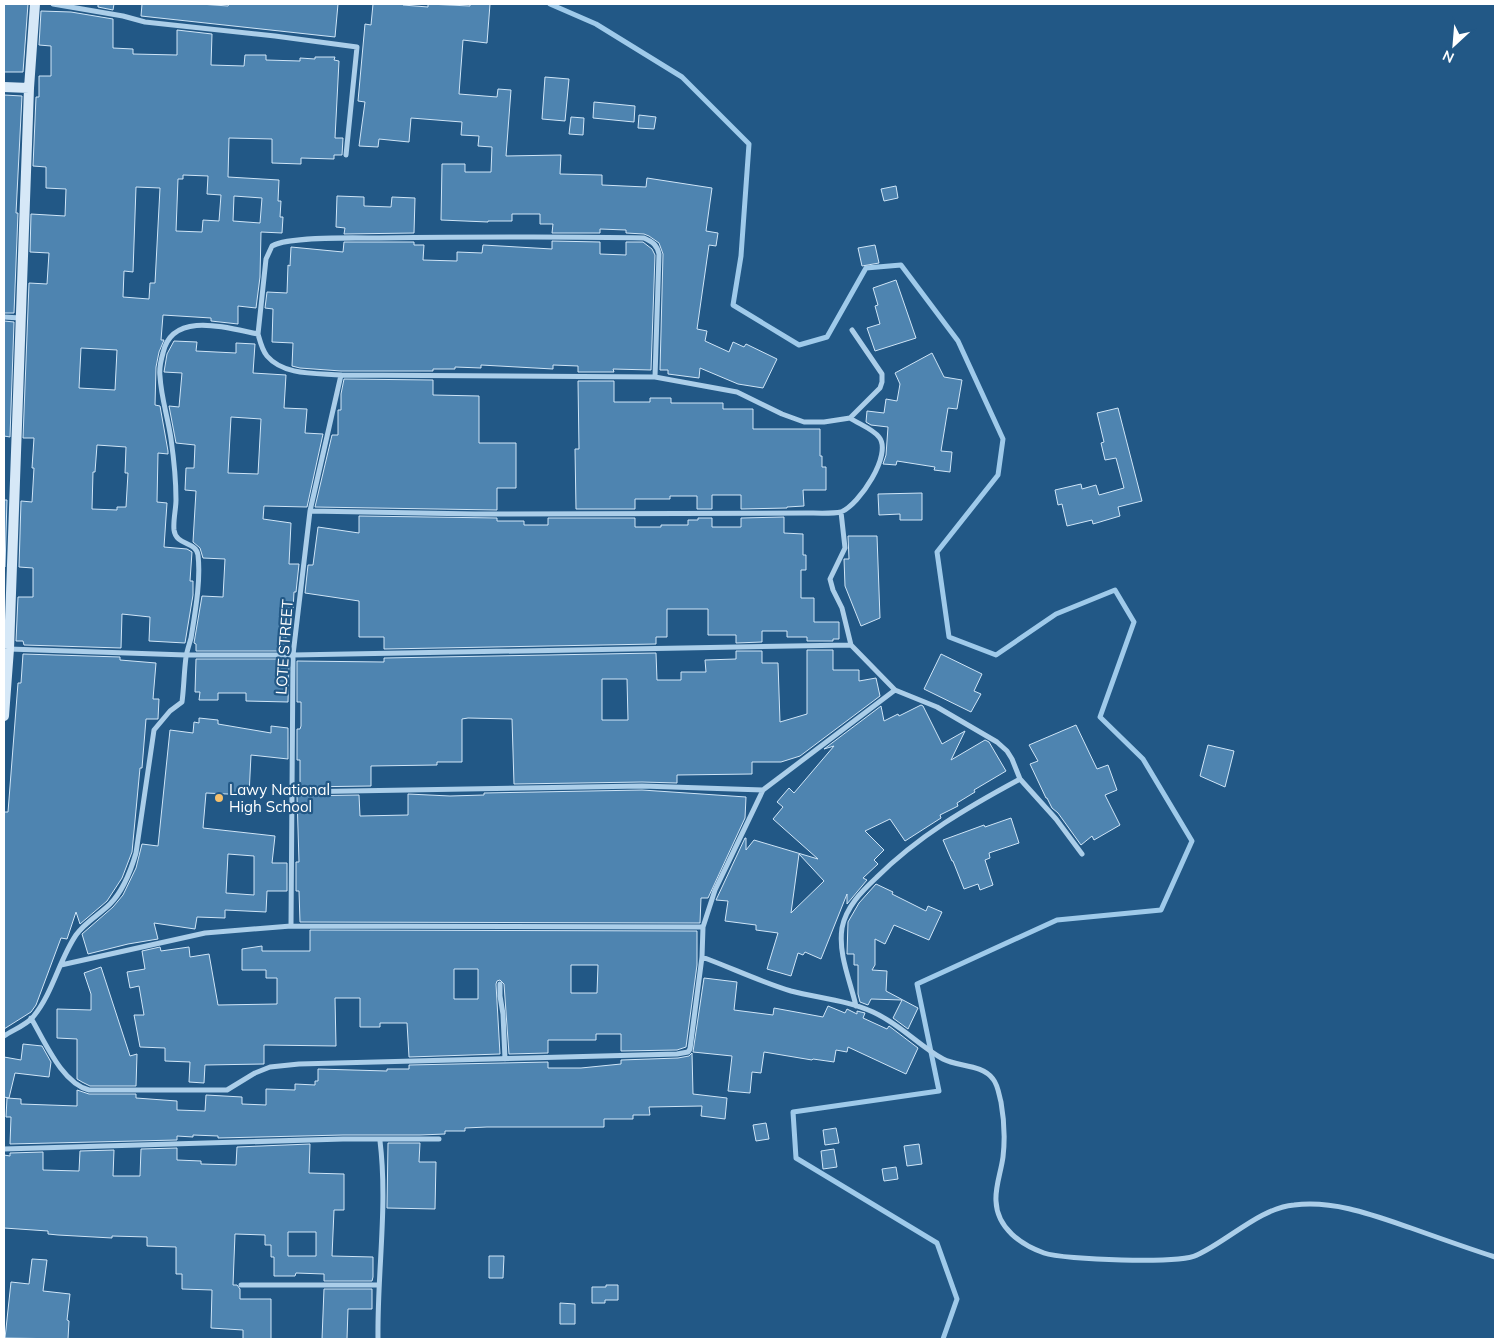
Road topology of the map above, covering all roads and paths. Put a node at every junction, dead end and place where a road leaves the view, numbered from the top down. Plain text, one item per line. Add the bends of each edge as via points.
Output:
1 (35, 4) edge
2 (53, 4) edge
3 (4, 87) edge
4 (30, 88) junction
5 (346, 155) dead end
6 (4, 317) edge
7 (21, 318) junction
8 (852, 330) dead end
9 (258, 334) junction
10 (341, 375) junction
11 (655, 377) junction
12 (850, 418) junction
13 (310, 511) junction
14 (841, 512) junction
15 (7, 636) edge
16 (851, 645) junction
17 (9, 649) junction
18 (186, 655) junction
19 (293, 655) junction
20 (894, 690) junction
21 (4, 716) edge
22 (1020, 779) junction
23 (763, 790) junction
24 (292, 792) junction
25 (1082, 854) dead end
26 (291, 926) junction
27 (703, 927) junction
28 (702, 957) junction
29 (61, 965) junction
30 (500, 984) dead end
31 (856, 1006) junction
32 (31, 1018) junction
33 (4, 1036) edge
34 (505, 1059) junction
35 (439, 1140) dead end
36 (380, 1141) junction
37 (4, 1149) edge
38 (1495, 1258) edge
39 (242, 1285) dead end
40 (378, 1285) junction
41 (378, 1339) edge

1 - 4 main road
2 - 5 street via 146,22 357,47
3 - 4 main road
4 - 7 main road
6 - 7 street
7 - 15 main road
8 - 12 street via 882,374 882,382
9 - 10 street via 267,356 280,365 297,372
9 - 11 street via 266,259 272,246 278,243 350,238 644,238 653,242 659,254
9 - 18 street via 198,325 171,335 164,348 160,375 176,477 174,530 177,539 190,545 198,556 197,592
10 - 11 street
10 - 13 street, LOTE STREET
11 - 12 street via 737,392 804,422
12 - 14 street via 874,432 883,446 878,466 864,492
13 - 14 street via 475,514
13 - 19 street, LOTE STREET
14 - 16 street via 845,548 830,579 842,608
15 - 17 main road
16 - 19 street
16 - 20 street
17 - 18 street
17 - 21 main road
18 - 19 street
18 - 29 street via 182,702 154,730 131,868 111,904 75,936
19 - 24 street, LOTE STREET
20 - 22 street via 937,708 997,742 1012,759
20 - 23 street
22 - 25 street
22 - 31 street via 924,836 889,865 855,900 845,920 842,940 844,966
23 - 24 street via 602,786
23 - 27 street via 715,890
24 - 26 street, LOTE STREET
26 - 27 street
26 - 29 street via 205,933
27 - 28 street
28 - 31 street via 782,988
28 - 34 street via 688,1052
29 - 32 street via 46,997
30 - 34 street
31 - 38 street via 892,1021 944,1060 984,1072 992,1078 1003,1111 1004,1149 996,1201 1000,1218 1013,1236 1043,1252 1094,1258 1169,1260 1193,1257 1276,1210 1309,1204 1355,1210
32 - 33 street
32 - 34 street via 57,1064 80,1088 89,1090 227,1090 255,1073 299,1064
35 - 36 street
36 - 37 street
36 - 40 street via 382,1235
39 - 40 street
40 - 41 street

